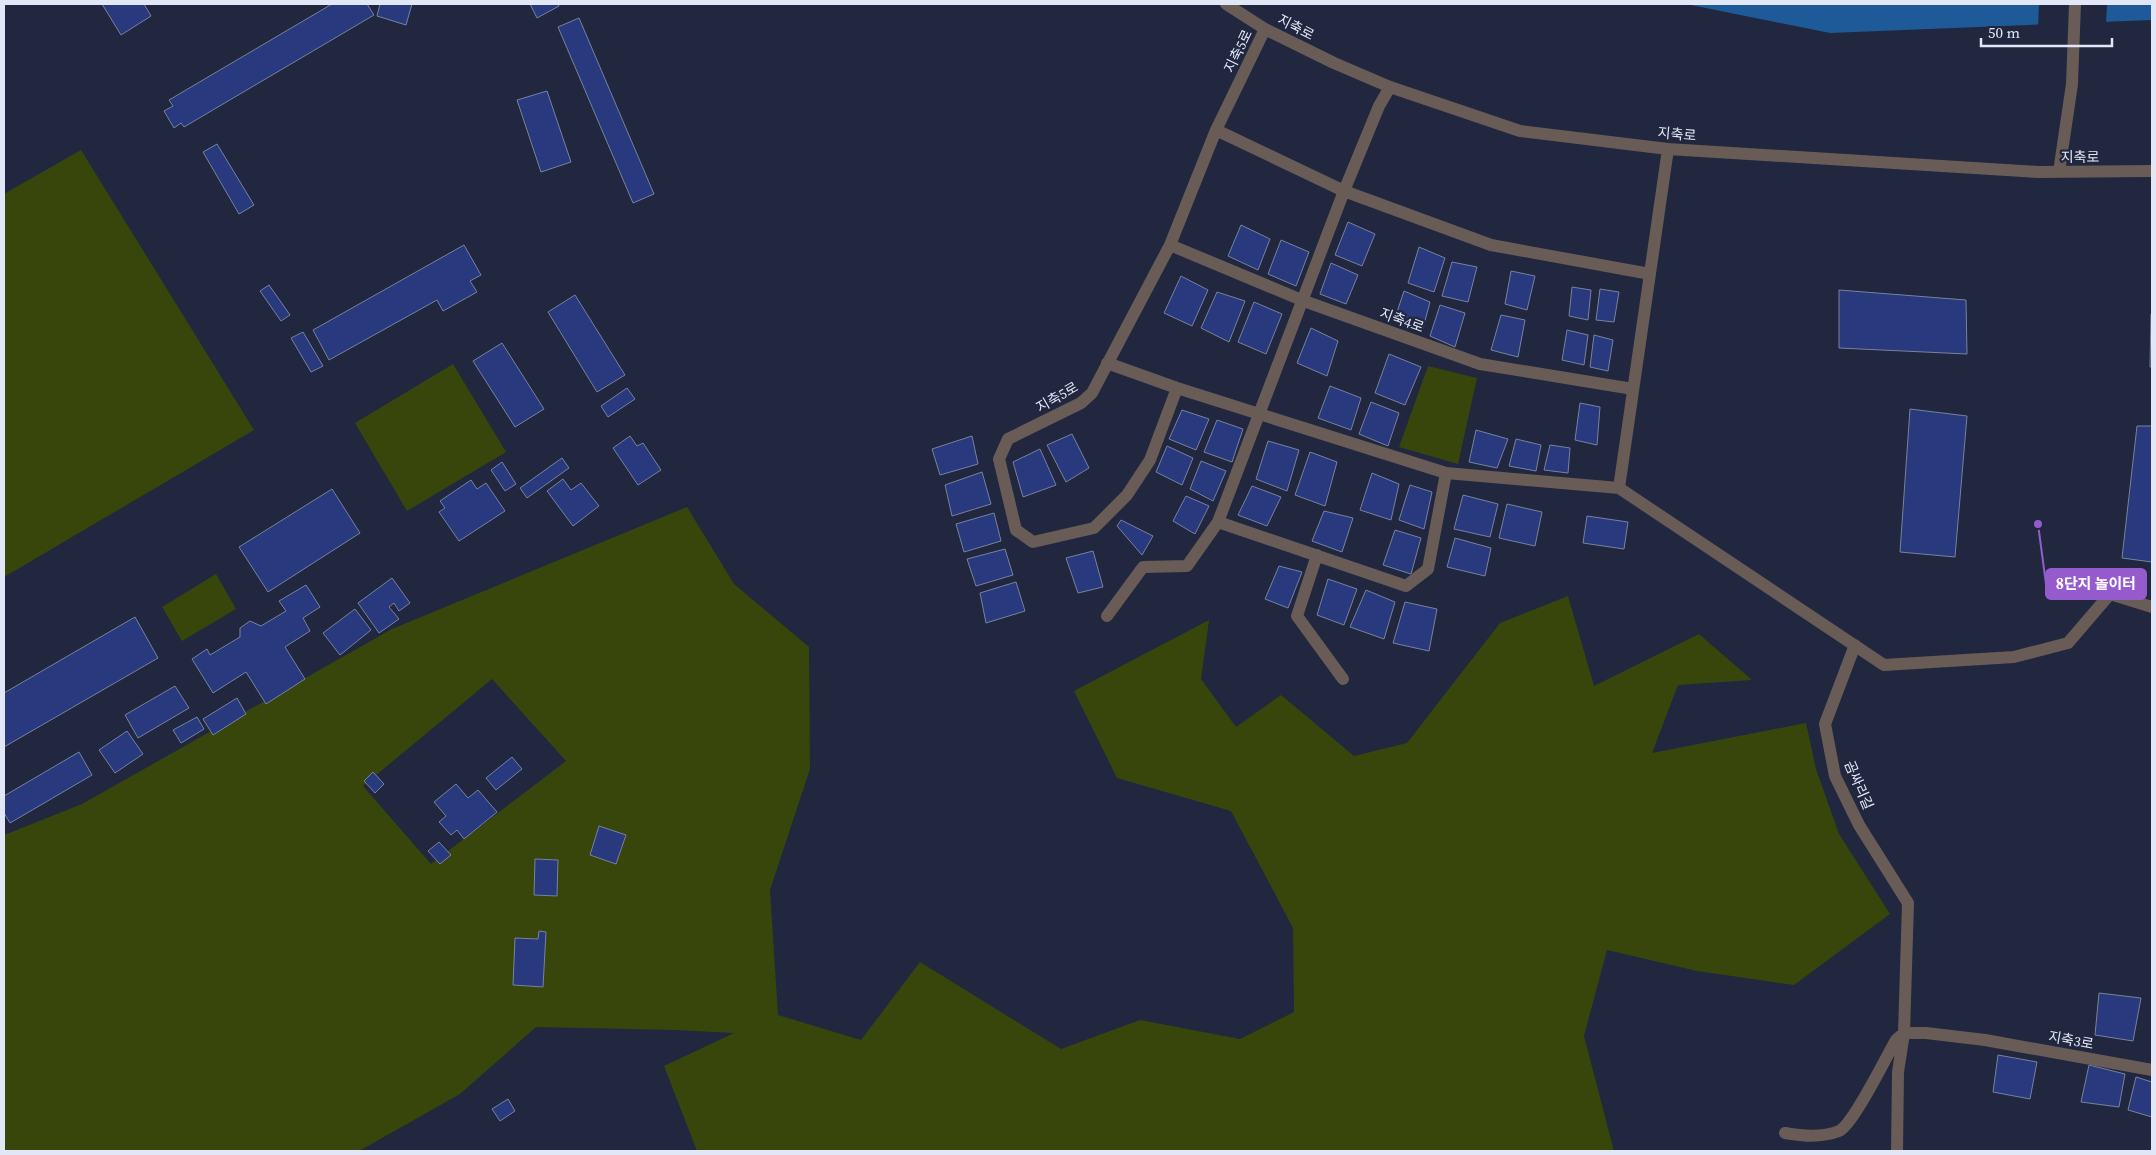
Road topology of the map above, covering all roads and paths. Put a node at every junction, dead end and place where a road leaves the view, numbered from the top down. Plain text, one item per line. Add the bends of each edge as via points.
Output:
1 (1226, 4) edge
2 (2075, 4) edge
3 (1265, 29) junction
4 (1390, 87) junction
5 (1216, 130) junction
6 (1668, 149) junction
7 (2152, 171) edge
8 (2059, 172) junction
9 (1344, 191) junction
10 (1170, 244) junction
11 (1650, 274) junction
12 (1304, 301) junction
13 (1107, 363) junction
14 (1177, 388) junction
15 (1633, 389) junction
16 (1259, 413) junction
17 (1446, 473) junction
18 (1619, 488) junction
19 (1218, 522) junction
20 (1317, 555) junction
21 (2152, 607) edge
22 (1107, 616) dead end
23 (1855, 645) junction
24 (1343, 679) dead end
25 (1904, 1033) junction
26 (2152, 1070) edge
27 (1785, 1133) dead end
28 (1897, 1151) edge

1 - 3 street, 지축로
2 - 8 street via 2072,84
3 - 4 street, 지축로
3 - 5 street, 지축5로
4 - 6 street, 지축로 via 1520,131
4 - 9 street
5 - 9 street
5 - 10 street, 지축5로
6 - 8 street, 지축로
6 - 11 street
7 - 8 street, 지축로
9 - 11 street via 1491,245
9 - 12 street
10 - 12 street, 지축4로
10 - 13 street, 지축5로
11 - 15 street
12 - 15 street, 지축4로 via 1480,364
12 - 16 street
13 - 14 street
13 - 14 street, 지축5로 via 1092,393 1081,403 1008,439 999,459 1016,530 1033,542 1094,528 1127,495 1150,460
14 - 16 street
15 - 18 street
16 - 17 street
16 - 19 street
17 - 18 street
17 - 20 street via 1428,569 1406,586
18 - 23 street
19 - 20 street
19 - 22 street via 1187,566 1143,567
20 - 24 street via 1297,616
21 - 23 street via 2110,594 2068,643 2014,657 1884,665
23 - 25 street, 곰싸리길 via 1825,724 1835,776 1859,825 1908,903
25 - 26 street, 지축3로 via 1985,1040
25 - 27 street via 1896,1040 1855,1114 1840,1131 1808,1136
25 - 28 street, 곰싸리길 via 1898,1072

